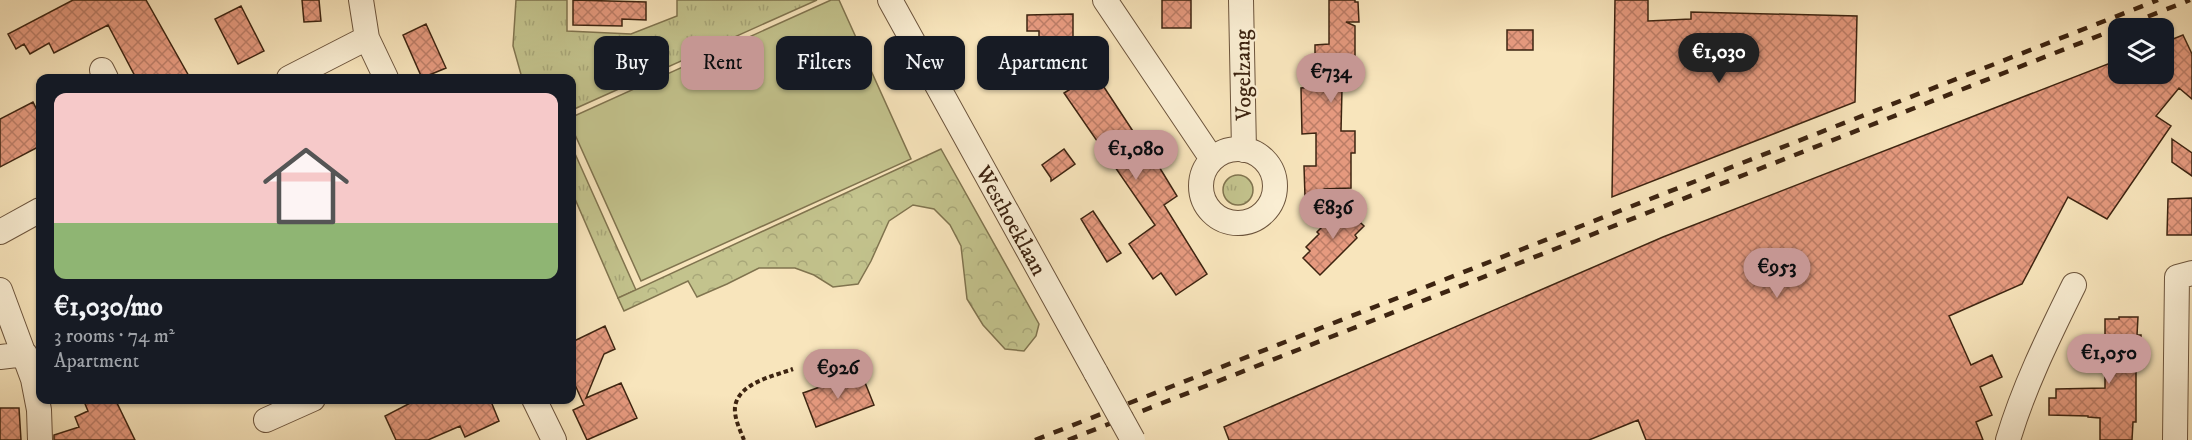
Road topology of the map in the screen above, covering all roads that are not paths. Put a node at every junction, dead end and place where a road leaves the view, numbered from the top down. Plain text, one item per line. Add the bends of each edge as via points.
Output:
1 (361, 0) edge
2 (890, 0) edge
3 (1105, 0) edge
4 (1241, 0) edge
5 (367, 38) junction
6 (297, 74) edge
7 (384, 74) edge
8 (1244, 150) junction
9 (1212, 159) junction
10 (36, 212) edge
11 (0, 232) edge
12 (2184, 275) edge
13 (2074, 285) dead end
14 (0, 290) edge
15 (25, 354) junction
16 (0, 357) edge
17 (36, 394) edge
18 (38, 404) edge
19 (302, 404) edge
20 (537, 404) edge
21 (266, 420) dead end
22 (40, 440) edge
23 (555, 440) edge
24 (1133, 440) edge
25 (2008, 440) edge
26 (2175, 440) edge

1 - 5 street
2 - 24 street, Westhoeklaan, bridge
3 - 9 street
4 - 8 street, Vogelzang
5 - 6 street
5 - 7 street
8 - 9 street, Vogelzang via 1231,150
8 - 9 street, Vogelzang via 1261,158 1274,179 1270,204 1247,222 1222,220 1204,202 1201,182
10 - 11 street
12 - 26 street
13 - 25 street via 2040,354
14 - 15 street
15 - 16 street
15 - 17 street
18 - 22 street
19 - 21 street
20 - 23 street

